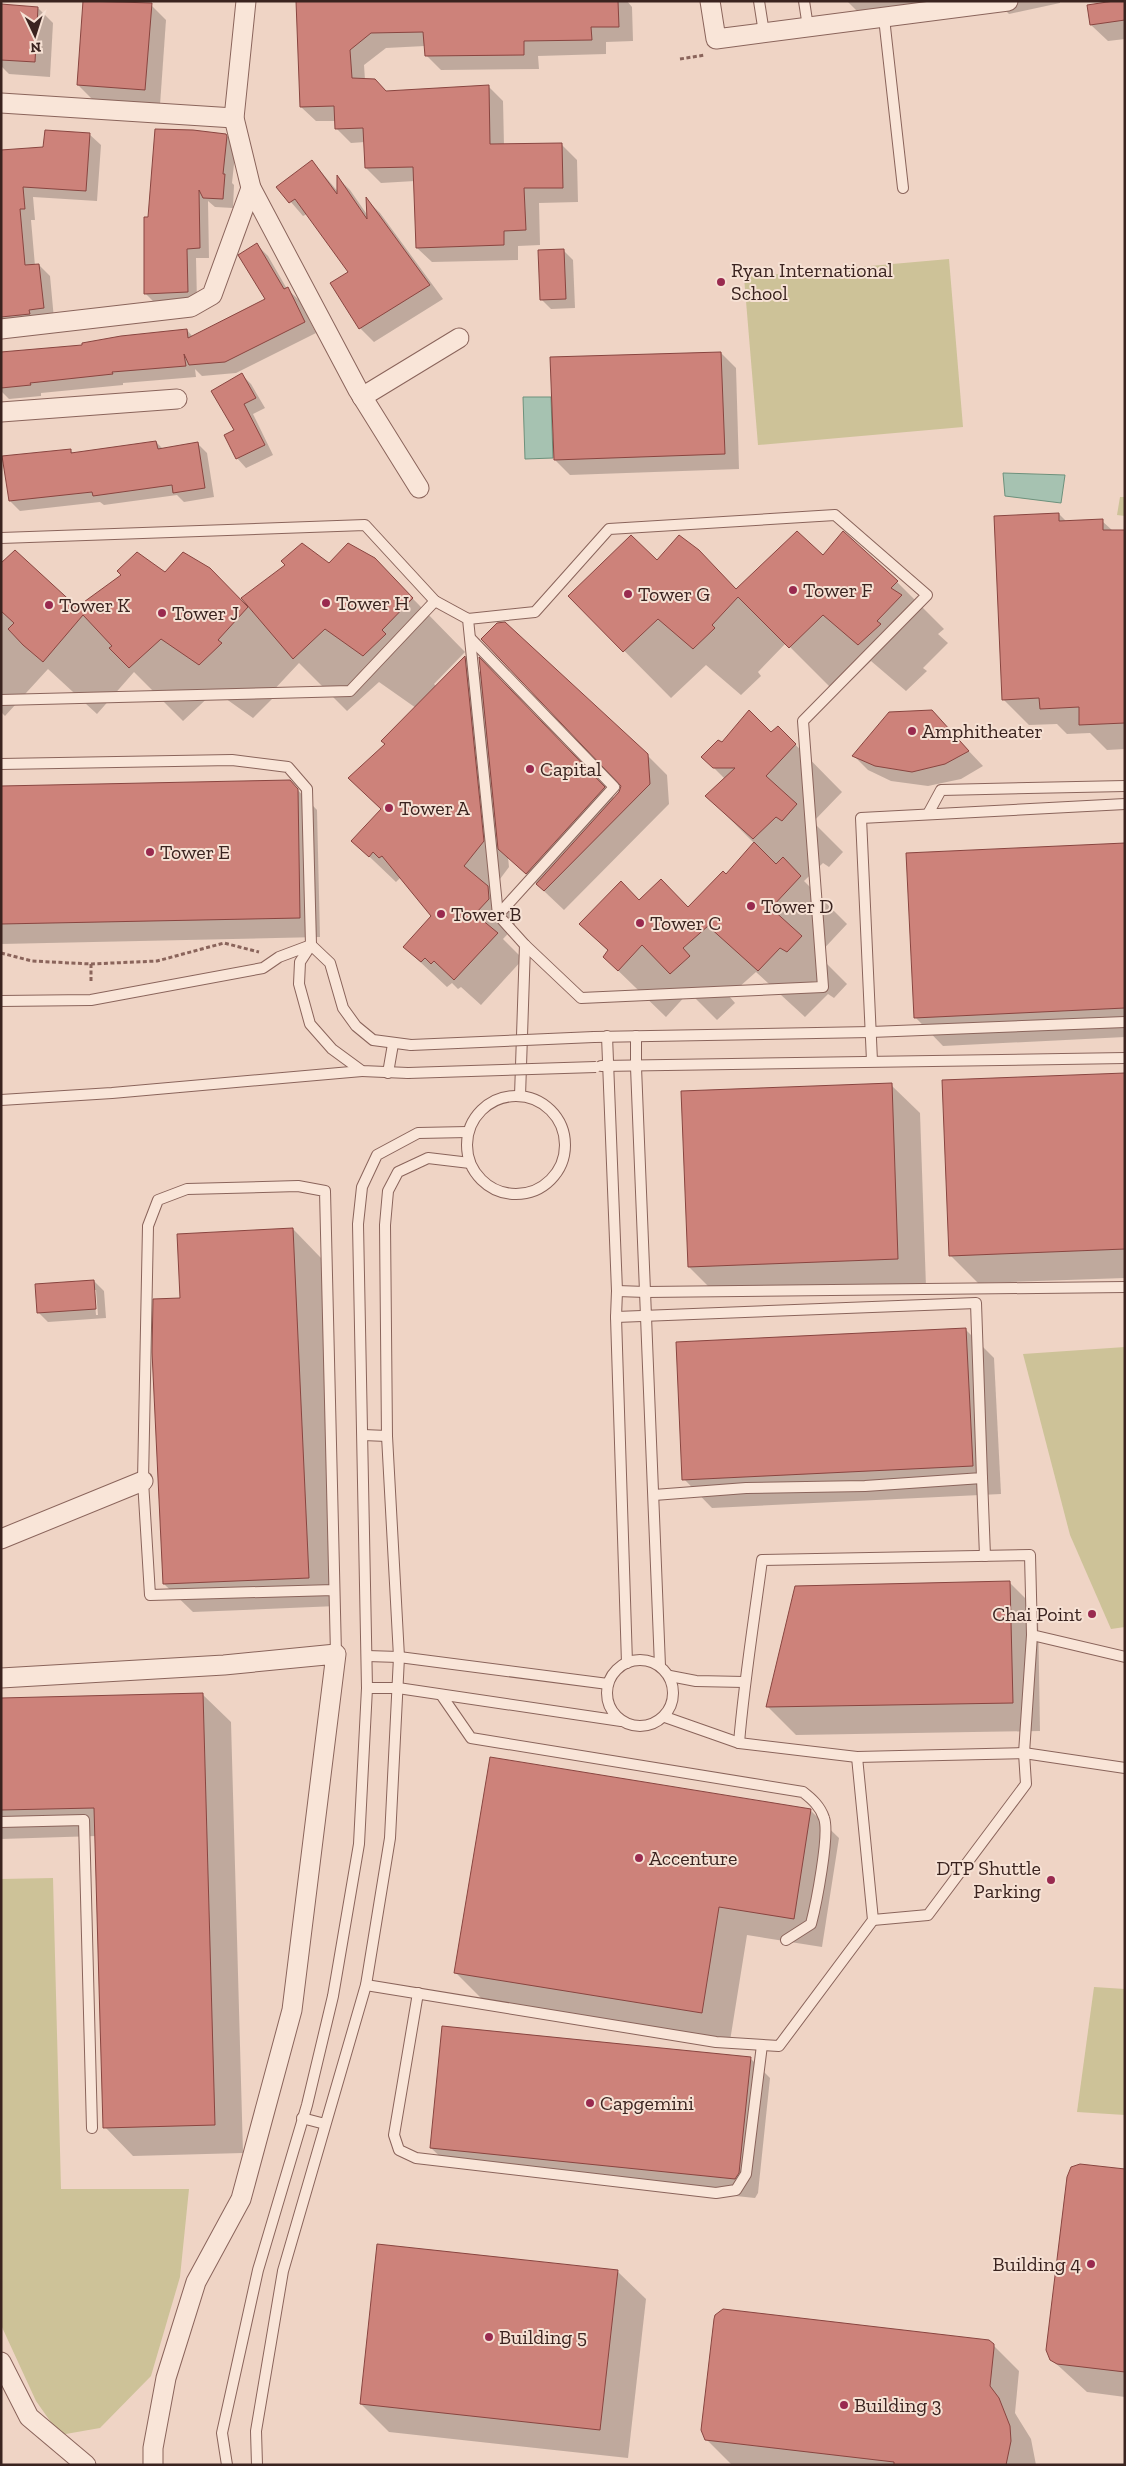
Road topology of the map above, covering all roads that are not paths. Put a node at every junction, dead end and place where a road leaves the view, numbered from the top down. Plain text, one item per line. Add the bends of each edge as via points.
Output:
1 (246, 1) edge
2 (710, 1) edge
3 (759, 1) edge
4 (804, 1) edge
5 (1008, 1) edge
6 (963, 4) edge
7 (884, 18) junction
8 (808, 27) junction
9 (764, 33) junction
10 (1, 103) edge
11 (234, 118) junction
12 (251, 188) junction
13 (903, 188) dead end
14 (1, 329) edge
15 (459, 338) dead end
16 (362, 397) junction
17 (177, 399) dead end
18 (1, 412) edge
19 (419, 488) dead end
20 (1, 538) edge
21 (435, 601) junction
22 (468, 619) junction
23 (471, 639) junction
24 (1, 700) edge
25 (1, 764) edge
26 (1125, 786) edge
27 (1125, 804) edge
28 (928, 814) junction
29 (498, 915) junction
30 (311, 945) junction
31 (525, 945) junction
32 (1, 1001) edge
33 (1125, 1022) edge
34 (871, 1032) junction
35 (607, 1036) junction
36 (636, 1036) junction
37 (393, 1044) junction
38 (1125, 1058) edge
39 (872, 1061) junction
40 (608, 1066) junction
41 (636, 1067) junction
42 (362, 1071) junction
43 (388, 1073) junction
44 (520, 1096) junction
45 (1, 1100) edge
46 (468, 1132) junction
47 (470, 1163) junction
48 (1125, 1287) edge
49 (617, 1291) junction
50 (646, 1292) junction
51 (646, 1316) junction
52 (616, 1317) junction
53 (362, 1435) junction
54 (387, 1436) junction
55 (982, 1478) junction
56 (143, 1481) junction
57 (654, 1496) junction
58 (1, 1539) edge
59 (985, 1556) junction
60 (334, 1590) junction
61 (1032, 1635) junction
62 (336, 1654) junction
63 (367, 1656) junction
64 (399, 1657) junction
65 (1125, 1657) edge
66 (627, 1663) junction
67 (660, 1666) junction
68 (670, 1676) junction
69 (1, 1678) edge
70 (744, 1682) junction
71 (608, 1684) junction
72 (368, 1688) junction
73 (398, 1688) junction
74 (442, 1696) junction
75 (665, 1717) junction
76 (621, 1721) junction
77 (739, 1743) junction
78 (1024, 1753) junction
79 (858, 1757) junction
80 (1125, 1768) edge
81 (1, 1822) edge
82 (873, 1920) junction
83 (786, 1940) dead end
84 (366, 1985) junction
85 (418, 1993) junction
86 (762, 2045) junction
87 (302, 2118) junction
88 (325, 2124) junction
89 (92, 2128) dead end
90 (1, 2362) edge
91 (86, 2465) edge
92 (153, 2465) edge
93 (227, 2465) edge
94 (257, 2465) edge

1 - 11 street
2 - 9 street via 716,40
3 - 9 lane
4 - 8 lane
5 - 6 street
6 - 7 street
7 - 8 street
7 - 13 lane
8 - 9 street
10 - 11 street
11 - 12 street
12 - 14 street via 212,296 191,307
12 - 16 street
15 - 16 street
16 - 19 street
17 - 18 street
20 - 21 lane via 365,525
21 - 22 lane
21 - 24 lane via 350,691
22 - 23 lane
22 - 31 lane via 535,612 609,529 835,515 928,595 803,721 823,987 581,998
23 - 29 lane
23 - 29 lane via 614,787
25 - 30 lane via 232,760 288,767 307,789
26 - 28 lane via 941,790
27 - 28 lane
28 - 34 lane via 861,818
29 - 31 lane
30 - 32 lane via 279,957 263,968 91,1000
30 - 37 lane via 330,962 342,1008 356,1026 373,1040
30 - 42 lane via 300,962 299,984 310,1024 332,1049
31 - 44 lane
33 - 34 lane
34 - 36 lane
34 - 39 lane
35 - 36 lane
35 - 37 lane, bridge
35 - 40 lane
36 - 41 lane
37 - 43 lane
38 - 39 lane
39 - 41 lane
40 - 41 lane
40 - 43 lane, bridge
40 - 49 lane
41 - 50 lane
42 - 43 lane
42 - 45 lane
44 - 46 lane via 503,1098 488,1105
44 - 47 lane via 536,1100 560,1123 565,1139 564,1156 558,1171 535,1191 504,1193 490,1187
46 - 47 lane via 466,1147
46 - 53 lane via 418,1132 376,1155 362,1187 358,1224
47 - 54 lane via 428,1158 398,1172 388,1191 385,1225
48 - 50 lane
49 - 50 lane
49 - 52 lane
50 - 51 lane
51 - 52 lane
51 - 55 lane via 976,1303
51 - 57 lane
52 - 66 lane
53 - 54 lane
53 - 63 lane
54 - 64 lane
55 - 57 lane via 883,1485 746,1488
55 - 59 lane
56 - 58 street
56 - 60 lane via 150,1595
56 - 60 lane via 148,1226 158,1200 187,1189 298,1186 325,1191
57 - 67 lane
59 - 61 lane via 1030,1555
59 - 70 lane via 762,1560 750,1662
60 - 62 lane
61 - 65 lane
61 - 78 lane
62 - 69 street via 224,1665
62 - 92 street via 292,2010 241,2199 196,2282 166,2378 153,2448
63 - 64 lane
63 - 72 lane
64 - 71 lane
64 - 73 lane
66 - 67 lane via 644,1660
66 - 71 lane via 619,1668
67 - 68 lane
68 - 70 lane via 696,1681
68 - 75 lane via 674,1690 672,1705
70 - 77 lane
71 - 76 lane via 609,1704
72 - 73 lane
72 - 87 lane via 359,1844 335,1987
73 - 74 lane
73 - 84 lane via 390,1838
74 - 76 lane
74 - 83 lane via 471,1738 803,1792 816,1802 825,1820 818,1900 811,1924
75 - 76 lane via 639,1727
75 - 77 lane
77 - 79 lane
78 - 79 lane
78 - 80 lane
78 - 82 lane via 1026,1784 928,1915
79 - 82 lane
81 - 89 lane via 84,1820
82 - 86 lane via 778,2046
84 - 85 lane
84 - 88 lane
85 - 86 lane via 716,2042
85 - 86 lane via 394,2135 399,2150 416,2158 716,2193 736,2190 746,2174
87 - 88 lane
87 - 93 lane via 258,2270 226,2413 222,2432
88 - 94 lane via 283,2272 256,2431
90 - 91 street via 29,2417

